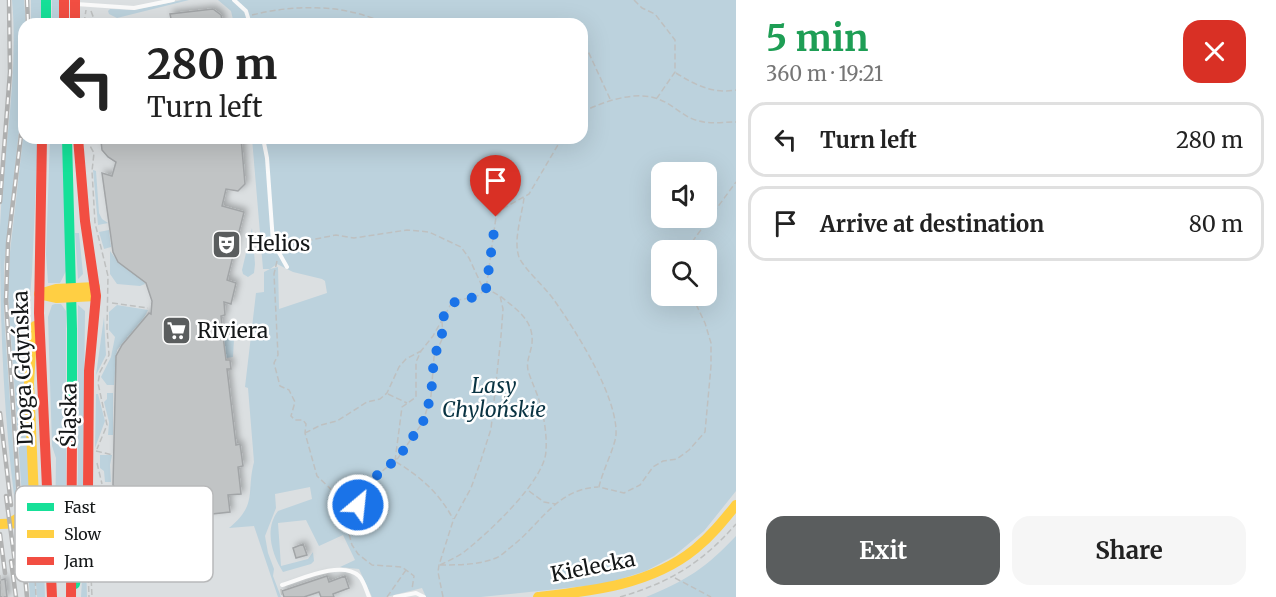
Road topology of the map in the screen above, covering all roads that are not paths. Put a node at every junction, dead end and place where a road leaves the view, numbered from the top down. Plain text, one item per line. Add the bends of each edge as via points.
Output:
1 (46, 0) edge
2 (173, 0) edge
3 (234, 0) edge
4 (78, 3) edge
5 (46, 18) edge
6 (68, 18) edge
7 (76, 18) edge
8 (248, 18) edge
9 (42, 144) edge
10 (67, 144) edge
11 (78, 144) edge
12 (264, 144) edge
13 (287, 267) dead end
14 (95, 292) junction
15 (39, 294) junction
16 (39, 314) junction
17 (34, 486) edge
18 (41, 486) edge
19 (71, 486) edge
20 (87, 486) edge
21 (736, 505) edge
22 (15, 520) edge
23 (12, 522) junction
24 (15, 522) edge
25 (0, 524) edge
26 (51, 582) edge
27 (70, 582) edge
28 (75, 582) edge
29 (282, 585) dead end
30 (52, 597) edge
31 (71, 597) edge
32 (369, 597) edge
33 (394, 597) edge
34 (424, 597) edge
35 (538, 597) edge

1 - 5 main road
2 - 4 lane via 134,8
3 - 8 lane
4 - 6 main road
4 - 7 main road
9 - 15 main road, Droga Gdyńska
10 - 19 main road
11 - 14 main road, Śląska
12 - 13 lane via 273,243
14 - 15 main road
14 - 20 main road, Śląska
15 - 16 main road, Droga Gdyńska
16 - 17 main road via 32,336 30,369
16 - 18 main road, Droga Gdyńska
21 - 35 main road, Kielecka via 701,544 651,576 598,590
22 - 23 main road
23 - 24 main road
23 - 25 main road
26 - 30 main road, Droga Gdyńska
27 - 31 main road
28 - 31 main road, Śląska
29 - 32 lane via 320,572 348,571 360,578
33 - 34 lane via 411,593

